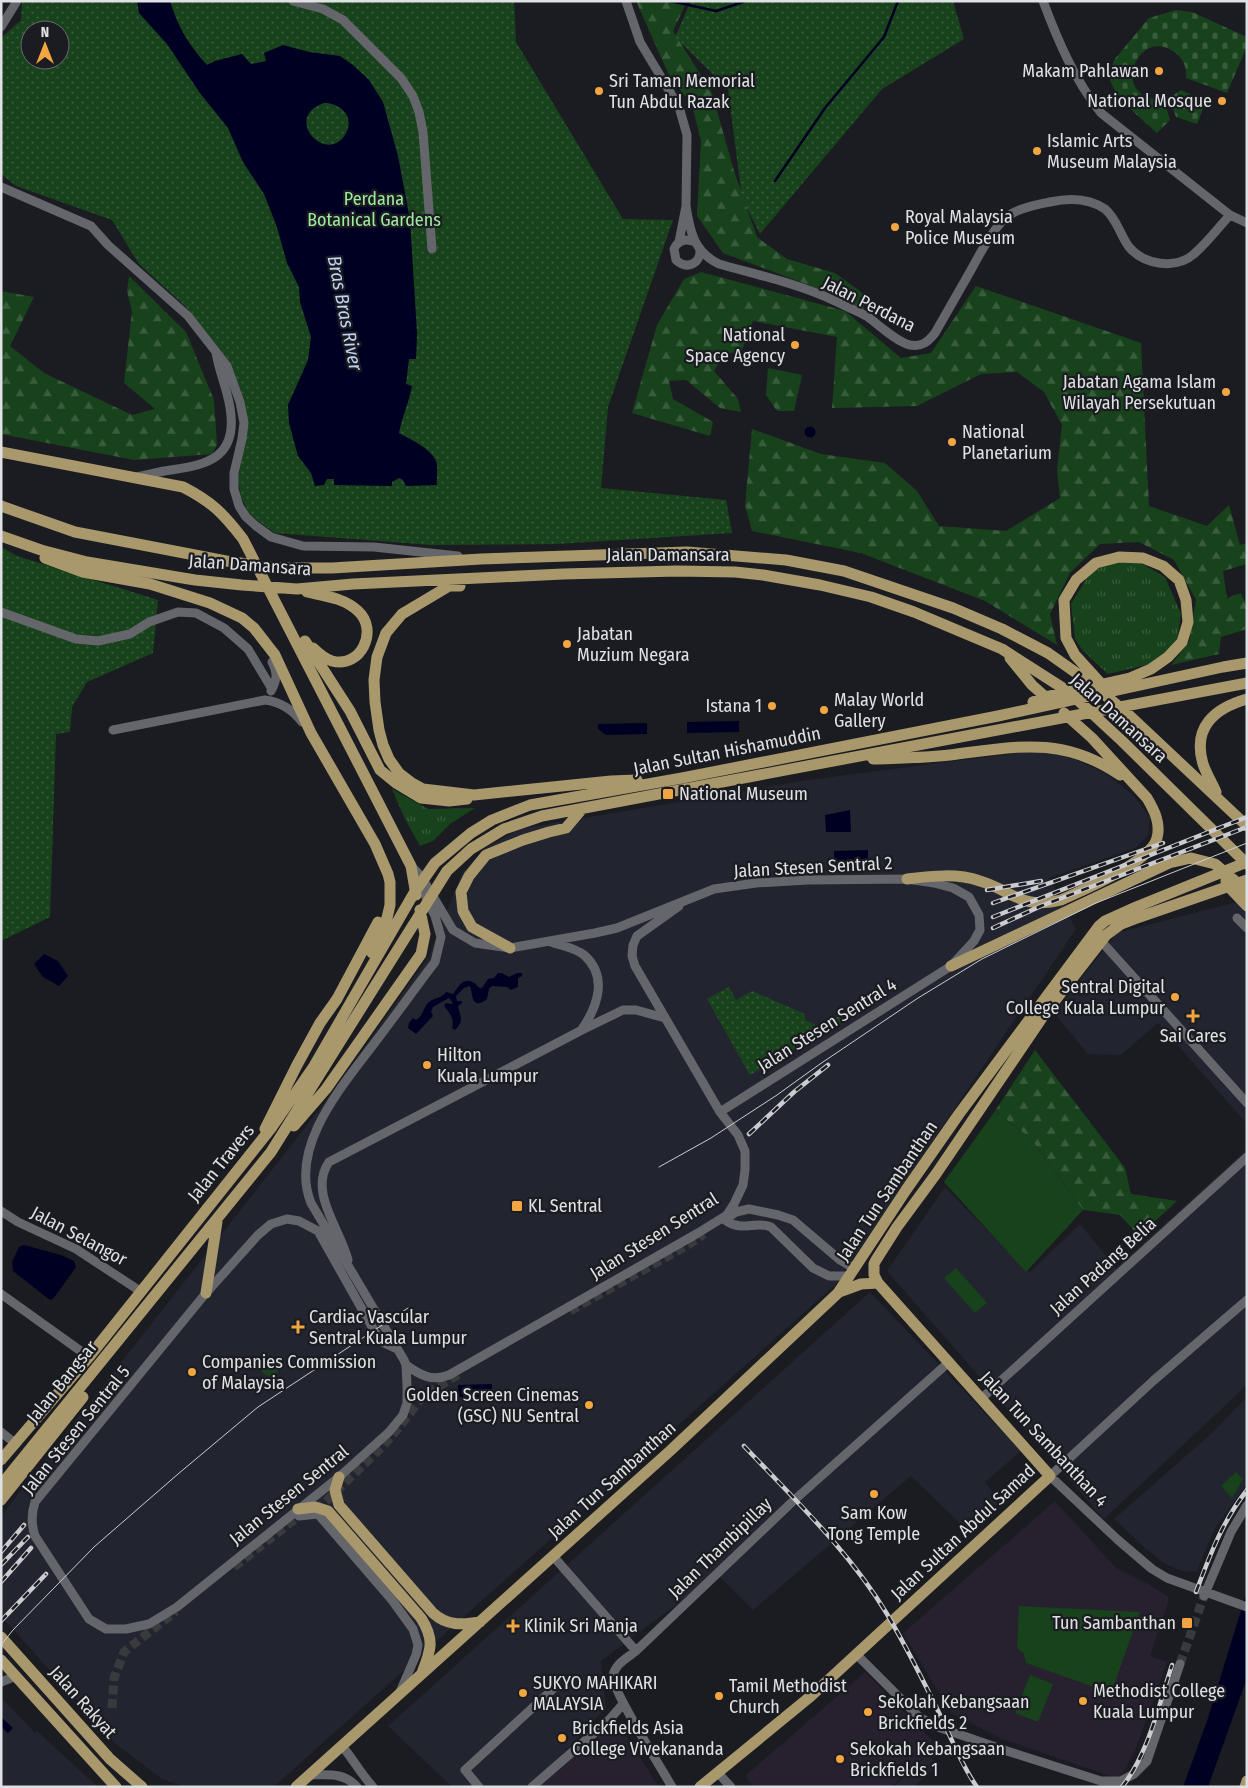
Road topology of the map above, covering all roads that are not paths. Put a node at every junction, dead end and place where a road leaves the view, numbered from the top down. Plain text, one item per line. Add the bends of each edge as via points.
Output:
1 (17, 1) edge
2 (293, 1) edge
3 (626, 1) edge
4 (1043, 1) edge
5 (325, 5) edge
6 (1, 27) edge
7 (1, 187) edge
8 (686, 206) junction
9 (1230, 215) junction
10 (1247, 223) edge
11 (679, 242) junction
12 (697, 246) junction
13 (432, 249) dead end
14 (693, 264) junction
15 (719, 264) junction
16 (215, 351) junction
17 (1, 452) edge
18 (137, 477) junction
19 (1, 506) edge
20 (1, 536) edge
21 (481, 559) junction
22 (563, 574) junction
23 (297, 589) junction
24 (1, 612) edge
25 (282, 613) junction
26 (263, 639) junction
27 (305, 641) junction
28 (1002, 649) junction
29 (1247, 664) edge
30 (1247, 683) edge
31 (272, 690) junction
32 (1247, 699) edge
33 (265, 700) junction
34 (998, 716) junction
35 (1130, 716) junction
36 (113, 730) dead end
37 (311, 734) junction
38 (837, 761) junction
39 (682, 778) junction
40 (1136, 785) junction
41 (474, 795) junction
42 (1220, 799) junction
43 (582, 809) junction
44 (1247, 826) edge
45 (435, 863) joint
46 (1247, 863) edge
47 (384, 866) junction
48 (411, 866) junction
49 (1234, 866) junction
50 (447, 871) joint
51 (908, 878) junction
52 (1247, 880) edge
53 (1228, 886) junction
54 (1247, 891) edge
55 (691, 898) junction
56 (1247, 906) edge
57 (1237, 918) dead end
58 (1247, 928) edge
59 (392, 934) junction
60 (549, 941) junction
61 (1101, 941) junction
62 (510, 948) junction
63 (372, 953) junction
64 (951, 966) junction
65 (665, 1018) junction
66 (582, 1030) junction
67 (1247, 1103) edge
68 (720, 1112) junction
69 (271, 1152) junction
70 (252, 1153) junction
71 (1247, 1157) edge
72 (1, 1211) edge
73 (724, 1219) junction
74 (349, 1267) junction
75 (852, 1273) junction
76 (878, 1283) junction
77 (140, 1291) junction
78 (160, 1291) junction
79 (206, 1292) junction
80 (838, 1292) junction
81 (1, 1294) edge
82 (1247, 1300) edge
83 (151, 1302) joint
84 (397, 1349) junction
85 (89, 1357) junction
86 (949, 1362) junction
87 (406, 1365) junction
88 (982, 1398) junction
89 (1, 1432) edge
90 (16, 1444) junction
91 (1, 1460) edge
92 (1050, 1476) junction
93 (339, 1477) junction
94 (1, 1485) edge
95 (1, 1500) edge
96 (1247, 1505) edge
97 (298, 1512) junction
98 (553, 1556) junction
99 (405, 1591) junction
100 (1205, 1594) junction
101 (1247, 1607) edge
102 (480, 1622) junction
103 (149, 1624) joint
104 (1, 1638) edge
105 (636, 1651) junction
106 (857, 1655) junction
107 (1, 1660) edge
108 (1180, 1664) tunnel mouth
109 (422, 1674) junction
110 (16, 1676) junction
111 (1, 1682) edge
112 (552, 1690) dead end
113 (399, 1695) junction
114 (623, 1704) junction
115 (342, 1746) junction
116 (718, 1773) junction
117 (309, 1775) junction
118 (1247, 1781) edge
119 (297, 1786) edge
120 (116, 1787) edge
121 (142, 1787) edge
122 (357, 1787) edge
123 (373, 1787) edge
124 (478, 1787) edge
125 (532, 1787) edge
126 (672, 1787) edge
127 (700, 1787) edge
128 (731, 1787) edge
129 (1245, 1787) edge

1 - 6 street
2 - 5 street
3 - 8 street via 640,42 684,120 688,135
4 - 9 street via 1065,56 1101,112
5 - 13 street via 401,78 413,96 423,132
7 - 16 street via 91,226 188,316
8 - 11 street
8 - 12 street via 689,228
9 - 10 street
9 - 15 street, Jalan Perdana via 1194,255 1167,264 1146,260 1133,252 1112,216 1085,200 1044,204 1018,211 1006,217 987,241 930,340 916,346 907,344 834,300
11 - 12 street via 686,239
11 - 14 street via 674,249 676,260 684,266
12 - 14 street via 699,258
12 - 15 street, Jalan Perdana
14 - 15 street, Jalan Perdana
16 - 18 street via 231,416 230,437 222,453 195,466
16 - 21 street via 227,366 244,423 234,473 234,490 238,506 256,526 271,537 303,546 374,547
17 - 18 main road
18 - 25 main road via 183,487 206,499 226,517 243,539
19 - 21 main road, Jalan Damansara via 76,532 277,568
20 - 23 main road, Jalan Damansara via 87,562 195,580
20 - 26 main road via 26,552 83,572 150,584 210,603 242,618
21 - 35 main road, Jalan Damansara via 687,552 786,560 844,571 953,608 1002,629 1048,653
22 - 23 main road, Jalan Damansara
22 - 28 main road, Jalan Damansara via 712,572 763,575 804,582 870,597
22 - 41 main road via 516,582 449,586 402,614 386,633 377,658 374,687 379,730 389,759 399,773 423,789
23 - 27 main road via 350,605 358,610 367,625 363,649 350,660 330,661
24 - 31 street via 76,639 98,641 130,634 149,622 178,612 196,613 224,628 248,649
25 - 27 main road
25 - 48 main road
26 - 31 street via 277,671
26 - 37 main road via 275,655
27 - 41 main road via 350,711 380,770 421,798 449,801
28 - 40 main road via 1032,685 1092,738
28 - 46 main road, Jalan Damansara via 1069,692
29 - 34 main road, Jalan Sultan Hishamuddin
30 - 38 main road, Jalan Sultan Hishamuddin
31 - 33 street
32 - 42 main road via 1220,711 1209,719 1203,730 1203,764
33 - 36 street
33 - 37 street via 279,703 294,712
34 - 35 main road via 1050,696 1130,678 1151,669 1182,642 1188,622 1186,600 1179,580 1163,566 1143,558 1119,557 1096,563 1076,580 1064,600 1066,638 1075,655
34 - 39 main road, Jalan Sultan Hishamuddin
35 - 42 main road, Jalan Damansara
37 - 47 main road via 375,844
38 - 40 main road via 924,758 1044,747 1086,756
38 - 43 main road, Jalan Sultan Hishamuddin
39 - 41 main road via 611,781
39 - 45 main road, Jalan Sultan Hishamuddin via 521,808 471,833
40 - 51 main road via 1154,809 1158,822 1157,839 1150,851 1114,875 1061,900 1043,903 1019,899 980,880 949,876
42 - 44 main road, Jalan Damansara
43 - 50 main road, Jalan Sultan Hishamuddin via 542,816 504,829 471,849
43 - 62 main road via 566,828 486,855 469,876 461,892 462,911 472,926
45 - 59 main road, Jalan Travers
46 - 49 main road, Jalan Tun Sambanthan
47 - 63 main road via 390,882 390,905
47 - 70 main road via 378,924 296,1065
48 - 62 street, Jalan Stesen Sentral 2 via 421,876 453,930 475,943
48 - 69 main road via 425,934 421,954 326,1089
48 - 74 street, Jalan Stesen Sentral via 435,916 441,937 435,962 321,1120 306,1167 311,1203
49 - 53 main road via 1226,875
49 - 75 main road, Jalan Tun Sambanthan via 1099,926 959,1114
50 - 69 main road, Jalan Travers
51 - 55 street, Jalan Stesen Sentral 2 via 756,883 714,889
51 - 64 street, Jalan Stesen Sentral 2 via 953,888 969,897 979,915 980,930 974,941
52 - 53 main road, Jalan Tun Sambanthan
53 - 56 main road
53 - 61 main road, Jalan Tun Sambanthan via 1134,918 1112,930
54 - 64 main road via 1215,864 1191,858 1169,863
55 - 60 street, Jalan Stesen Sentral 2 via 617,928
55 - 65 street, Jalan Stesen Sentral via 637,936 633,945 635,966
57 - 58 street
59 - 63 main road
59 - 70 main road, Jalan Travers via 314,1066
60 - 62 street, Jalan Stesen Sentral 2
60 - 66 street via 583,954 598,979 596,1006
61 - 67 street
61 - 76 main road, Jalan Tun Sambanthan via 1046,1012 897,1227 874,1264
63 - 79 main road via 281,1104 269,1139 230,1192 220,1213
64 - 68 street, Jalan Stesen Sentral 4
65 - 66 street, Jalan Stesen Sentral via 623,1010
65 - 68 street, Jalan Stesen Sentral
66 - 74 street, Jalan Stesen Sentral via 329,1162 321,1177 323,1193 345,1246
68 - 73 street, Jalan Stesen Sentral via 738,1135 745,1151 742,1185
69 - 78 main road, Jalan Travers
70 - 77 main road, Jalan Travers
71 - 88 street, Jalan Padang Belia
72 - 77 street, Jalan Selangor via 76,1248
73 - 75 street via 737,1226 761,1224 771,1227 812,1268 829,1276
73 - 75 street via 749,1209 788,1218
73 - 87 street, Jalan Stesen Sentral via 449,1375 427,1377
74 - 84 street, Jalan Stesen Sentral
75 - 80 main road, Jalan Tun Sambanthan
76 - 80 main road via 861,1284
76 - 86 main road, Jalan Tun Sambanthan 4
77 - 85 main road, Jalan Travers
78 - 83 main road, Jalan Travers
78 - 95 main road via 120,1350
79 - 84 street, Jalan Stesen Sentral 5 via 271,1224 287,1219 299,1221 318,1231 380,1341
79 - 103 street, Jalan Stesen Sentral 5 via 36,1502 33,1510 32,1527 40,1545 89,1619 106,1629
80 - 98 main road, Jalan Tun Sambanthan
81 - 85 street
82 - 92 street, Jalan Sultan Abdul Samad
83 - 94 main road, Jalan Bangsar
84 - 87 street, Jalan Stesen Sentral
85 - 90 main road, Jalan Travers
86 - 88 main road, Jalan Tun Sambanthan 4
86 - 105 street, Jalan Thambipillay via 791,1502
87 - 93 street, Jalan Stesen Sentral via 407,1396 403,1415
88 - 92 main road, Jalan Tun Sambanthan 4
89 - 90 street
90 - 91 main road, Jalan Travers
92 - 100 street, Jalan Tun Sambanthan 4 via 1152,1569
92 - 106 main road, Jalan Sultan Abdul Samad
93 - 97 street, Jalan Stesen Sentral
93 - 99 main road via 335,1490 339,1505
96 - 100 street via 1231,1532
97 - 99 main road via 315,1507 328,1511
97 - 103 street, Jalan Stesen Sentral via 176,1607
97 - 113 street via 318,1514 414,1629 418,1644 416,1656
98 - 102 main road, Jalan Tun Sambanthan
98 - 105 street, Jalan Tun Sambanthan
99 - 102 main road via 450,1624
99 - 109 main road via 429,1630 431,1643
100 - 101 street, Jalan Tun Sambanthan 4
102 - 109 main road, Jalan Tun Sambanthan
104 - 121 main road, Jalan Rakyat via 110,1759
105 - 114 street, Jalan Thambipillay via 617,1666 613,1676
106 - 108 street via 919,1717 935,1726 1101,1781 1121,1781 1147,1761
106 - 116 main road, Jalan Sultan Abdul Samad
107 - 110 main road, Jalan Rakyat
109 - 113 main road, Jalan Tun Sambanthan
110 - 111 street
110 - 120 main road, Jalan Rakyat
112 - 124 street via 465,1770
113 - 115 main road, Jalan Tun Sambanthan
114 - 125 street
114 - 126 street, Jalan Thambipillay
115 - 117 main road, Jalan Tun Sambanthan
115 - 123 street
116 - 127 main road, Jalan Sultan Abdul Samad
116 - 128 street
117 - 119 main road, Jalan Tun Sambanthan
117 - 122 street via 340,1775
118 - 129 main road

